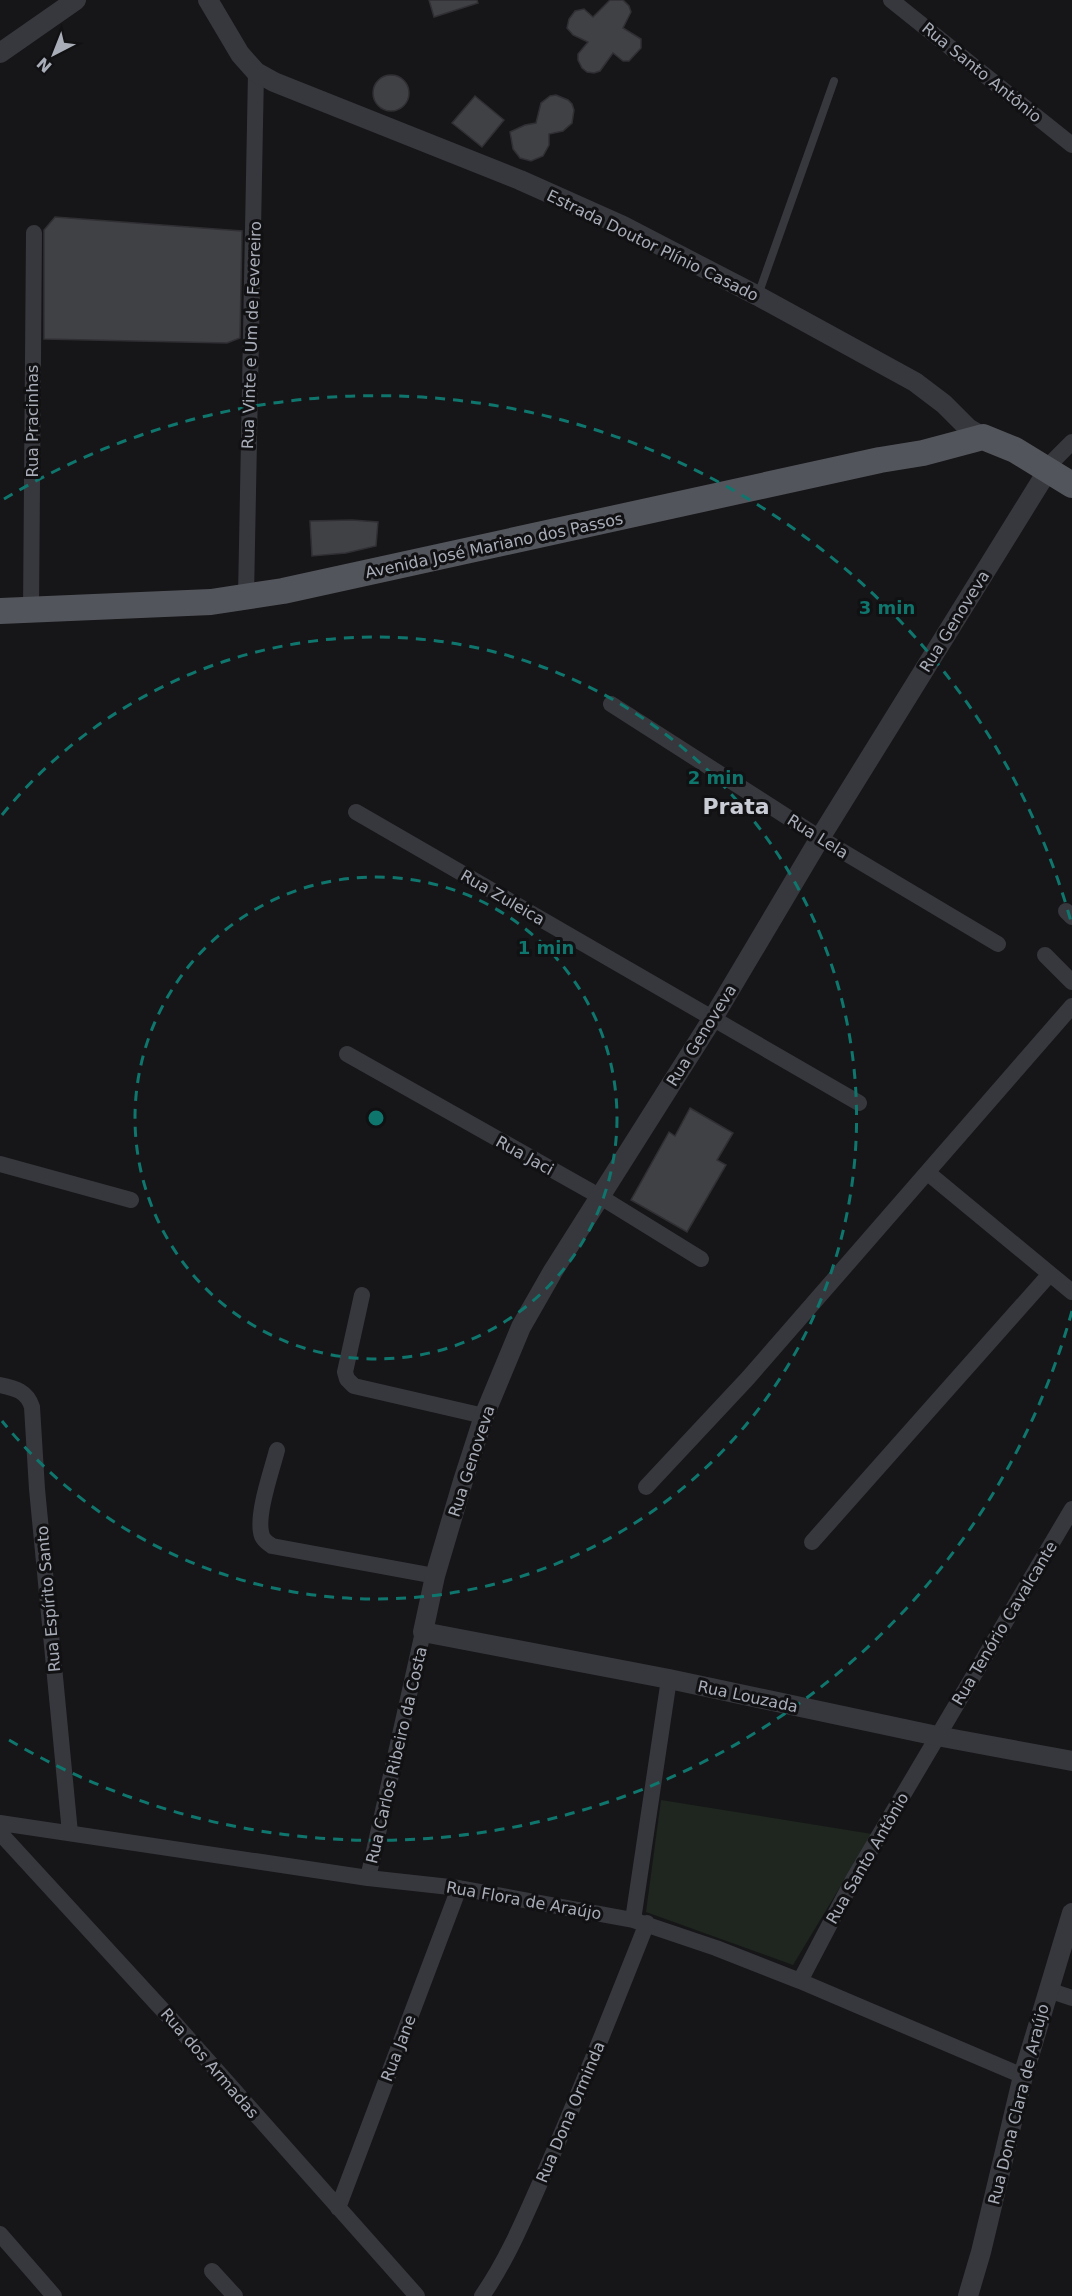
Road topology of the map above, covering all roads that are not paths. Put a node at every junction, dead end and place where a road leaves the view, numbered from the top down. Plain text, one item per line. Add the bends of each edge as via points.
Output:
1 (76, 0) edge
2 (208, 0) edge
3 (891, 0) edge
4 (0, 53) edge
5 (256, 72) junction
6 (834, 81) dead end
7 (1072, 145) edge
8 (34, 233) dead end
9 (758, 296) junction
10 (983, 437) junction
11 (1072, 442) edge
12 (1048, 470) junction
13 (1072, 484) edge
14 (246, 597) junction
15 (31, 610) junction
16 (0, 611) edge
17 (611, 704) dead end
18 (356, 812) dead end
19 (820, 838) junction
20 (998, 944) dead end
21 (1045, 956) dead end
22 (1072, 982) edge
23 (1072, 1006) edge
24 (713, 1018) junction
25 (347, 1054) dead end
26 (859, 1103) dead end
27 (0, 1164) edge
28 (928, 1173) junction
29 (600, 1196) junction
30 (131, 1200) dead end
31 (701, 1259) dead end
32 (1049, 1275) junction
33 (1072, 1292) edge
34 (362, 1295) dead end
35 (0, 1385) edge
36 (484, 1416) junction
37 (277, 1450) dead end
38 (646, 1487) dead end
39 (1072, 1509) edge
40 (812, 1542) dead end
41 (435, 1576) junction
42 (423, 1632) junction
43 (669, 1679) junction
44 (937, 1736) junction
45 (1072, 1761) edge
46 (0, 1822) edge
47 (0, 1833) edge
48 (70, 1833) junction
49 (368, 1878) junction
50 (459, 1888) junction
51 (1072, 1913) edge
52 (640, 1922) junction
53 (800, 1981) junction
54 (1048, 1990) junction
55 (1072, 1998) edge
56 (1023, 2076) junction
57 (338, 2208) junction
58 (0, 2234) edge
59 (212, 2271) dead end
60 (54, 2296) edge
61 (235, 2296) edge
62 (417, 2296) edge
63 (482, 2296) edge
64 (968, 2296) edge

1 - 4 street
2 - 5 street, Estrada Doutor Plínio Casado via 240,54
3 - 7 street, Rua Santo Antônio
5 - 9 street, Estrada Doutor Plínio Casado via 623,226
5 - 14 street, Rua Vinte e Um de Fevereiro
6 - 9 lane
8 - 15 street, Rua Pracinhas
9 - 10 street, Estrada Doutor Plínio Casado via 915,382
10 - 12 main road, Estrada Doutor Plínio Casado
10 - 14 main road, Avenida José Mariano dos Passos
11 - 12 street
12 - 13 main road, Estrada Doutor Plínio Casado
12 - 19 street, Rua Genoveva
14 - 15 main road, Avenida José Mariano dos Passos
15 - 16 main road, Avenida José Mariano dos Passos
17 - 19 street, Rua Lela
18 - 24 street, Rua Zuleica
19 - 20 street, Rua Lela
19 - 24 street, Rua Genoveva
21 - 22 street
23 - 28 street
24 - 26 street, Rua Zuleica
24 - 29 street, Rua Genoveva
25 - 29 street, Rua Jaci
27 - 30 street
28 - 32 street
28 - 38 street via 748,1378
29 - 31 street, Rua Jaci
29 - 36 street, Rua Genoveva via 520,1327
32 - 33 street
32 - 40 street
34 - 36 street via 345,1372 350,1383
35 - 48 street, Rua Espírito Santo via 24,1393 32,1407
36 - 41 street, Rua Genoveva
37 - 41 street via 261,1523 266,1542
39 - 44 street, Rua Tenório Cavalcante
41 - 42 street, Rua Genoveva
42 - 43 street, Rua Louzada
42 - 49 street, Rua Carlos Ribeiro da Costa
43 - 44 street, Rua Louzada
43 - 52 street, Rua Dona Orminda
44 - 45 street, Rua Louzada
44 - 53 street, Rua Santo Antônio via 854,1878
46 - 48 street, Rua Flora de Araújo
47 - 57 street, Rua dos Armadas
48 - 49 street, Rua Flora de Araújo
49 - 50 street, Rua Flora de Araújo
50 - 52 street, Rua Flora de Araújo
50 - 57 street, Rua Jane
51 - 54 street, Rua Dona Clara de Araújo
52 - 53 street, Rua Flora de Araújo
52 - 63 street, Rua Dona Orminda via 584,2083 496,2276
53 - 56 street, Rua Flora de Araújo
54 - 55 street
54 - 56 street, Rua Dona Clara de Araújo
56 - 64 street, Rua Dona Clara de Araújo
57 - 62 street, Rua dos Armadas
58 - 60 street
59 - 61 street

